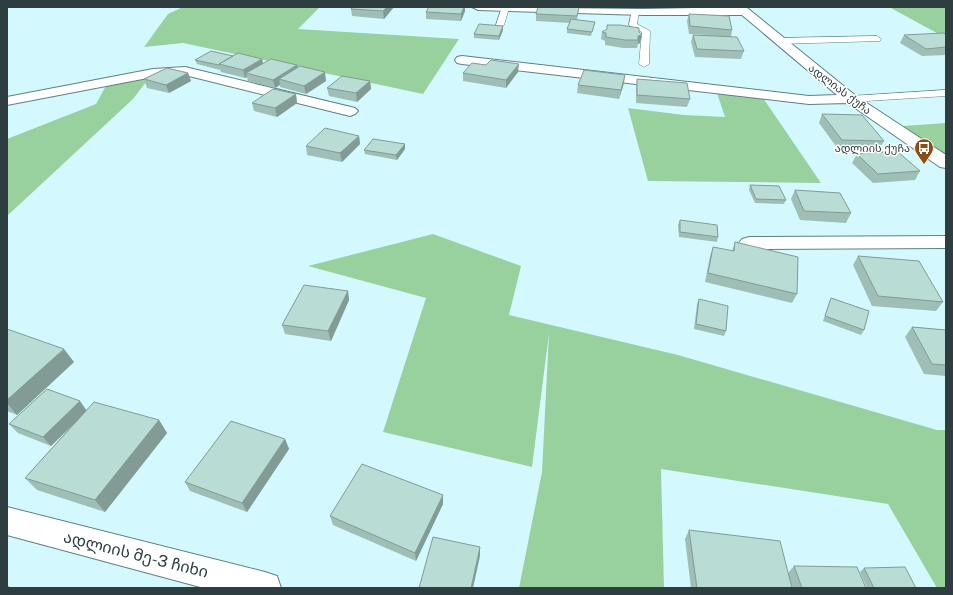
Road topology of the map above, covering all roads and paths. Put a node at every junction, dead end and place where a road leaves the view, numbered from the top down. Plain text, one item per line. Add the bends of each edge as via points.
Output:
1 (478, 7) edge
2 (505, 8) junction
3 (741, 10) edge
4 (635, 12) junction
5 (500, 25) edge
6 (877, 39) dead end
7 (779, 41) junction
8 (462, 60) dead end
9 (644, 64) dead end
10 (946, 94) edge
11 (851, 99) junction
12 (7, 101) edge
13 (350, 111) dead end
14 (946, 163) edge
15 (946, 242) edge
16 (749, 243) dead end
17 (7, 521) edge
18 (265, 588) edge

1 - 2 street
2 - 4 street
2 - 5 lane
3 - 4 street
3 - 7 street, ადლიას ქუჩა
4 - 9 lane via 633,25 646,31
6 - 7 lane
7 - 11 street, ადლიას ქუჩა
8 - 11 street via 809,100
10 - 11 lane
11 - 14 street, ადლიას ქუჩა
12 - 13 street via 153,73 185,71
15 - 16 street
17 - 18 street, ადლიის მე-3 ჩიხი

